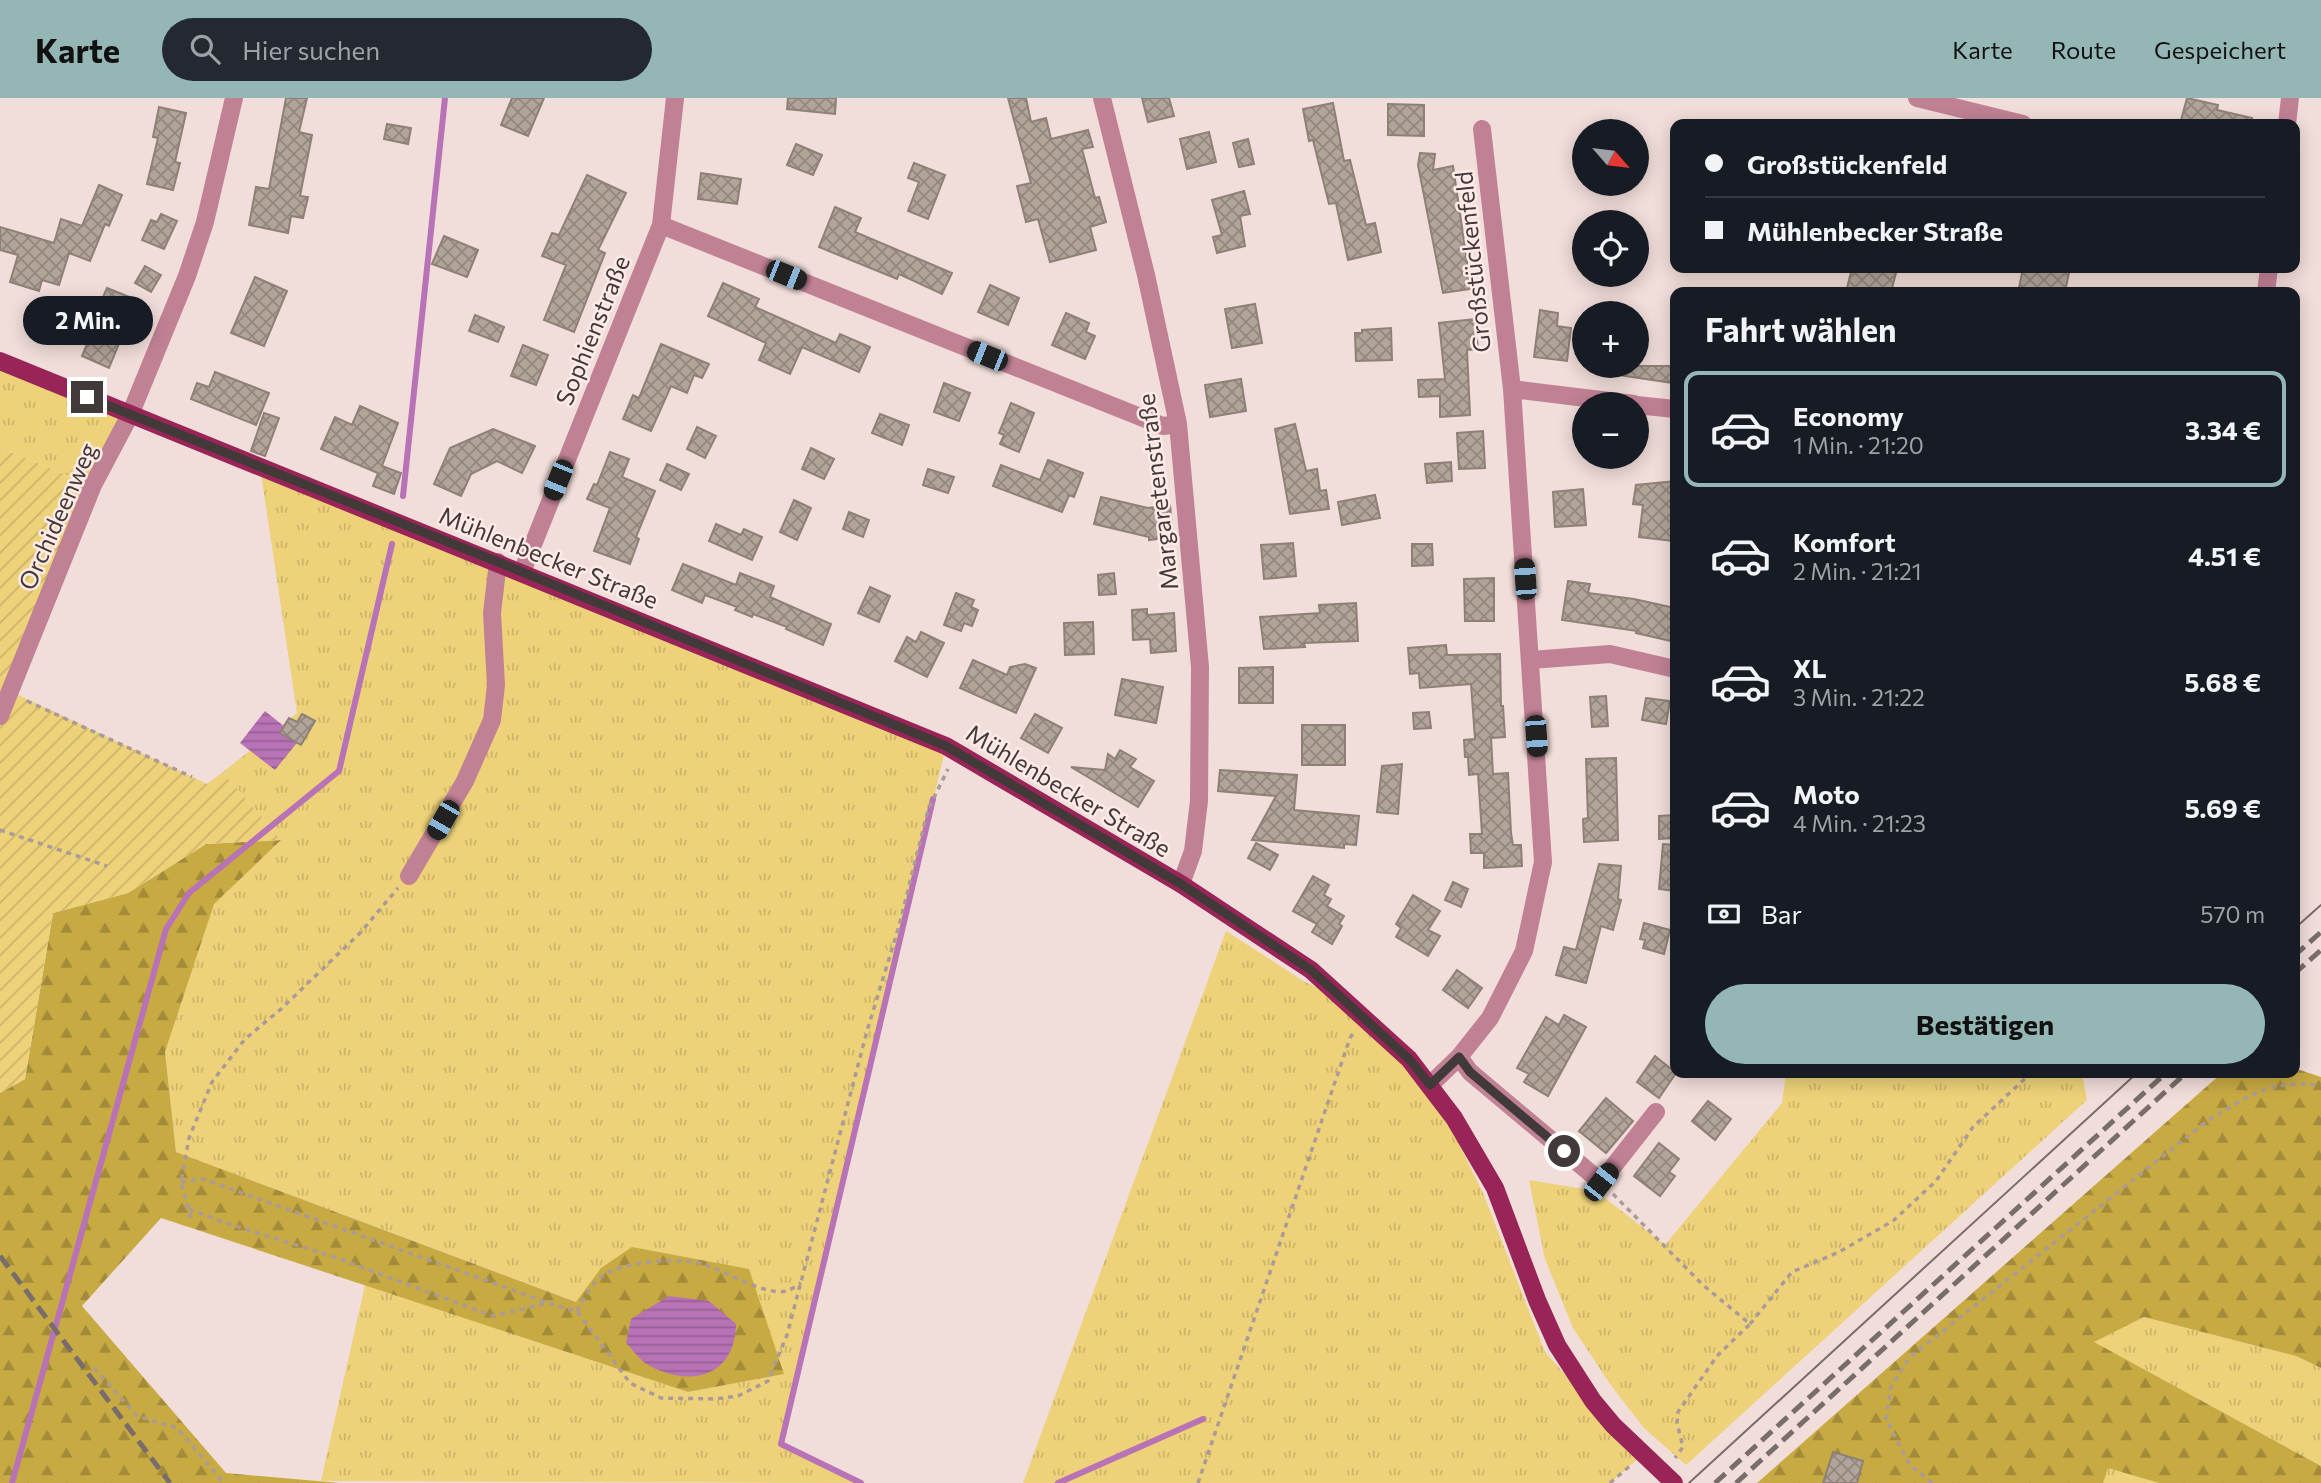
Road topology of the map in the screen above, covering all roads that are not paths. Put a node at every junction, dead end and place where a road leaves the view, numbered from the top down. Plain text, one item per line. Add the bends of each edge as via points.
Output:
1 (234, 98) edge
2 (675, 98) edge
3 (1102, 98) edge
4 (1917, 98) edge
5 (2290, 98) edge
6 (2003, 119) edge
7 (2288, 119) edge
8 (1482, 129) dead end
9 (661, 225) junction
10 (0, 361) edge
11 (1512, 389) junction
12 (1572, 396) edge
13 (1649, 406) edge
14 (1670, 408) edge
15 (130, 415) junction
16 (1178, 424) junction
17 (498, 562) junction
18 (522, 572) junction
19 (1531, 660) junction
20 (1670, 668) edge
21 (0, 716) edge
22 (409, 876) road end
23 (1181, 884) junction
24 (1459, 1057) junction
25 (1430, 1085) junction
26 (1656, 1112) dead end
27 (1669, 1478) edge

1 - 15 street, Orchideenweg via 205,222
2 - 9 street, Sophienstraße
3 - 16 street, Margaretenstraße
4 - 6 street
5 - 7 street
8 - 11 street, Großstückenfeld
9 - 16 street via 1163,426
9 - 18 street, Sophienstraße
10 - 15 main road, Mühlenbecker Straße
11 - 12 street
11 - 19 street, Großstückenfeld
13 - 14 street
15 - 17 main road, Mühlenbecker Straße
15 - 21 street, Orchideenweg via 93,485
16 - 23 street, Margaretenstraße via 1200,667 1199,801 1193,851
17 - 18 main road, Mühlenbecker Straße
17 - 22 street via 492,613 496,685 492,720 465,781
18 - 23 main road, Mühlenbecker Straße via 957,751
19 - 20 street via 1610,654
19 - 24 street, Großstückenfeld via 1543,862 1524,951 1490,1018
23 - 25 main road, Mühlenbecker Straße via 1311,970 1409,1059
24 - 25 street, Großstückenfeld
24 - 26 street via 1470,1072 1601,1182
25 - 27 main road, Mühlenbecker Straße via 1495,1188 1558,1345 1613,1425

